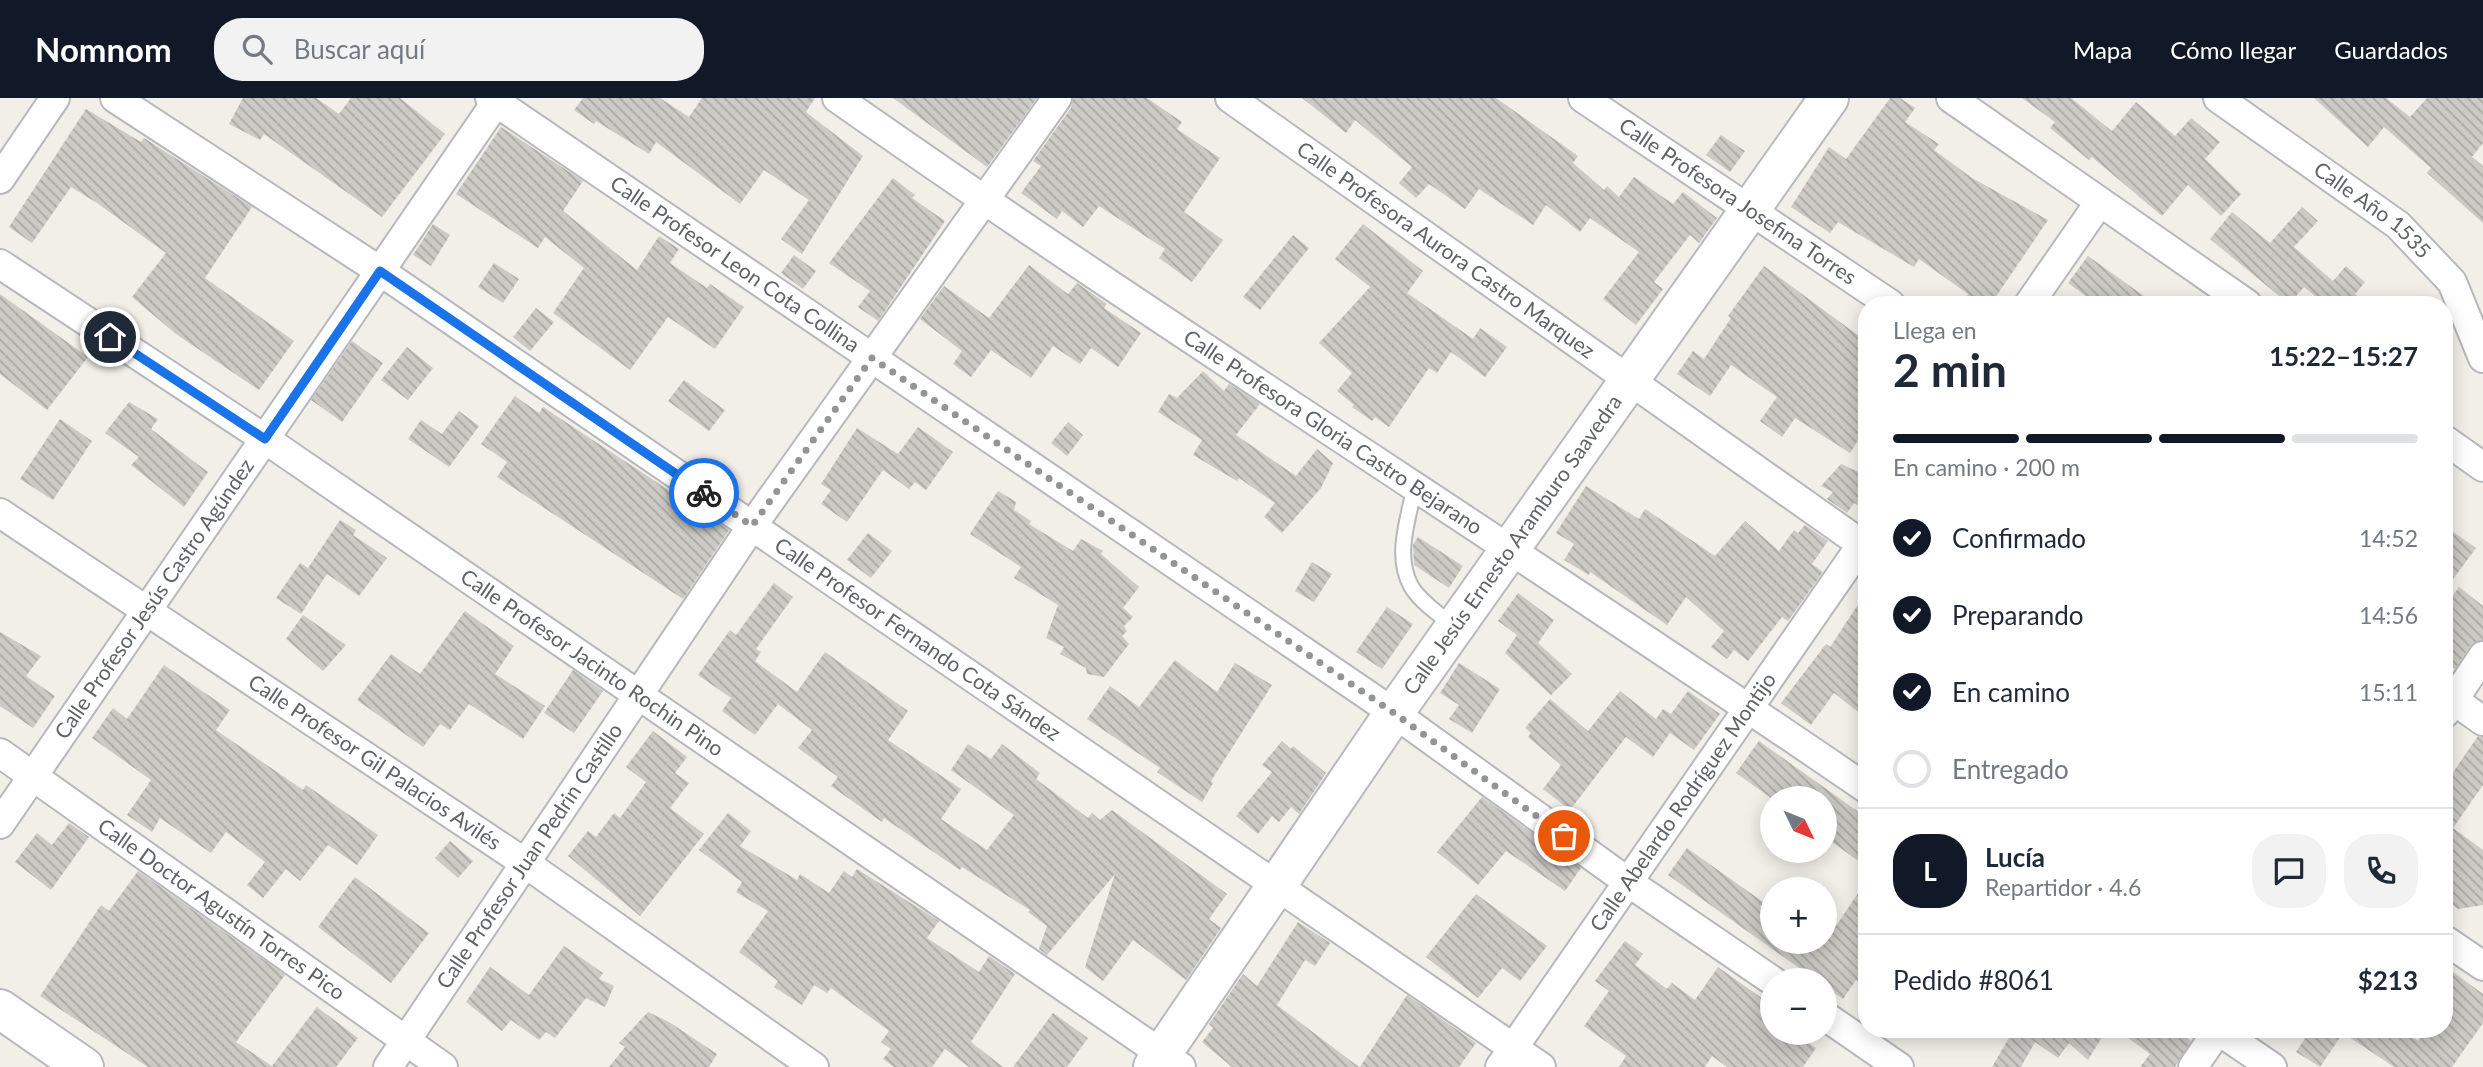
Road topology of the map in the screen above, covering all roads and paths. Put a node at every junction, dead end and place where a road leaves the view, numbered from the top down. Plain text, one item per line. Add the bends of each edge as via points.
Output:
1 (55, 98) edge
2 (115, 98) edge
3 (837, 98) edge
4 (1057, 98) edge
5 (1230, 98) edge
6 (1583, 98) edge
7 (1829, 98) edge
8 (1951, 98) edge
9 (2218, 98) edge
10 (495, 99) edge
11 (0, 179) edge
12 (983, 201) junction
13 (2099, 203) junction
14 (1749, 211) junction
15 (0, 264) edge
16 (380, 271) junction
17 (1878, 296) edge
18 (2035, 296) edge
19 (2235, 296) edge
20 (872, 358) junction
21 (2483, 358) edge
22 (1628, 379) junction
23 (265, 439) junction
24 (2453, 446) edge
25 (2483, 467) edge
26 (1415, 485) junction
27 (0, 513) edge
28 (752, 526) junction
29 (1858, 537) edge
30 (1511, 548) junction
31 (1858, 554) edge
32 (146, 612) junction
33 (1455, 628) junction
34 (2483, 656) edge
35 (639, 694) junction
36 (2453, 695) edge
37 (2453, 705) edge
38 (1749, 708) junction
39 (1394, 713) junction
40 (2483, 720) edge
41 (0, 753) edge
42 (33, 775) junction
43 (1858, 783) edge
44 (0, 824) edge
45 (525, 863) junction
46 (1628, 882) junction
47 (1277, 884) junction
48 (2453, 945) edge
49 (2483, 966) edge
50 (1760, 972) edge
51 (0, 1009) edge
52 (1837, 1024) edge
53 (2212, 1038) edge
54 (2231, 1038) edge
55 (405, 1042) junction
56 (1506, 1057) edge
57 (1165, 1062) edge
58 (84, 1067) edge
59 (388, 1067) edge
60 (443, 1067) edge
61 (814, 1067) edge
62 (1541, 1067) edge
63 (1899, 1067) edge
64 (2193, 1067) edge
65 (2272, 1067) edge

1 - 11 street
2 - 16 street, Calle Profesor Fernando Cota Sández
3 - 12 street, Calle Profesora Gloria Castro Bejarano
4 - 12 street, Calle Profesor Juan Pedrin Castillo
5 - 22 street, Calle Profesora Aurora Castro Marquez
6 - 14 street, Calle Profesora Josefina Torres
7 - 14 street, Calle Jesús Ernesto Aramburo Saavedra
8 - 13 street
9 - 21 street, Calle Año 1535 via 2398,225 2452,282
10 - 16 street, Calle Profesor Jesús Castro Agúndez
10 - 20 street, Calle Profesor Leon Cota Collina
12 - 20 street, Calle Profesor Juan Pedrin Castillo
12 - 26 street, Calle Profesora Gloria Castro Bejarano
13 - 18 street
13 - 19 street
14 - 17 street, Calle Profesora Josefina Torres
14 - 22 street, Calle Jesús Ernesto Aramburo Saavedra
15 - 23 street, Calle Profesor Jacinto Rochin Pino
16 - 23 street, Calle Profesor Jesús Castro Agúndez
16 - 28 street, Calle Profesor Fernando Cota Sández
20 - 28 street, Calle Profesor Juan Pedrin Castillo
20 - 39 street, Calle Profesor Leon Cota Collina
22 - 29 street, Calle Profesora Aurora Castro Marquez
22 - 30 street, Calle Jesús Ernesto Aramburo Saavedra
23 - 32 street, Calle Profesor Jesús Castro Agúndez
23 - 35 street, Calle Profesor Jacinto Rochin Pino
24 - 25 street
26 - 30 street, Calle Profesora Gloria Castro Bejarano
26 - 33 lane via 1402,551 1411,586
27 - 32 street, Calle Profesor Gil Palacios Avilés
28 - 35 street, Calle Profesor Juan Pedrin Castillo
28 - 47 street, Calle Profesor Fernando Cota Sández
30 - 33 street, Calle Jesús Ernesto Aramburo Saavedra
30 - 38 street, Calle Profesora Gloria Castro Bejarano
31 - 38 street, Calle Abelardo Rodríguez Montijo
32 - 42 street, Calle Profesor Jesús Castro Agúndez
32 - 45 street, Calle Profesor Gil Palacios Avilés
33 - 39 street, Calle Jesús Ernesto Aramburo Saavedra
34 - 36 street
35 - 45 street, Calle Profesor Juan Pedrin Castillo
35 - 57 street, Calle Profesor Jacinto Rochin Pino
37 - 40 street
38 - 43 street, Calle Profesora Gloria Castro Bejarano
38 - 46 street, Calle Abelardo Rodríguez Montijo
39 - 46 street, Calle Profesor Leon Cota Collina
39 - 47 street, Calle Jesús Ernesto Aramburo Saavedra
41 - 42 street, Calle Doctor Agustín Torres Pico
42 - 44 street, Calle Profesor Jesús Castro Agúndez
42 - 55 street, Calle Doctor Agustín Torres Pico
45 - 55 street, Calle Profesor Juan Pedrin Castillo
45 - 61 street, Calle Profesor Gil Palacios Avilés
46 - 50 street, Calle Profesor Leon Cota Collina
46 - 56 street, Calle Abelardo Rodríguez Montijo
47 - 56 street, Calle Profesor Fernando Cota Sández
47 - 57 street, Calle Jesús Ernesto Aramburo Saavedra
48 - 49 street
51 - 58 street
52 - 63 street
53 - 64 street
54 - 65 street
55 - 59 street, Calle Profesor Juan Pedrin Castillo
55 - 60 street, Calle Doctor Agustín Torres Pico
56 - 62 street, Calle Profesor Fernando Cota Sández

